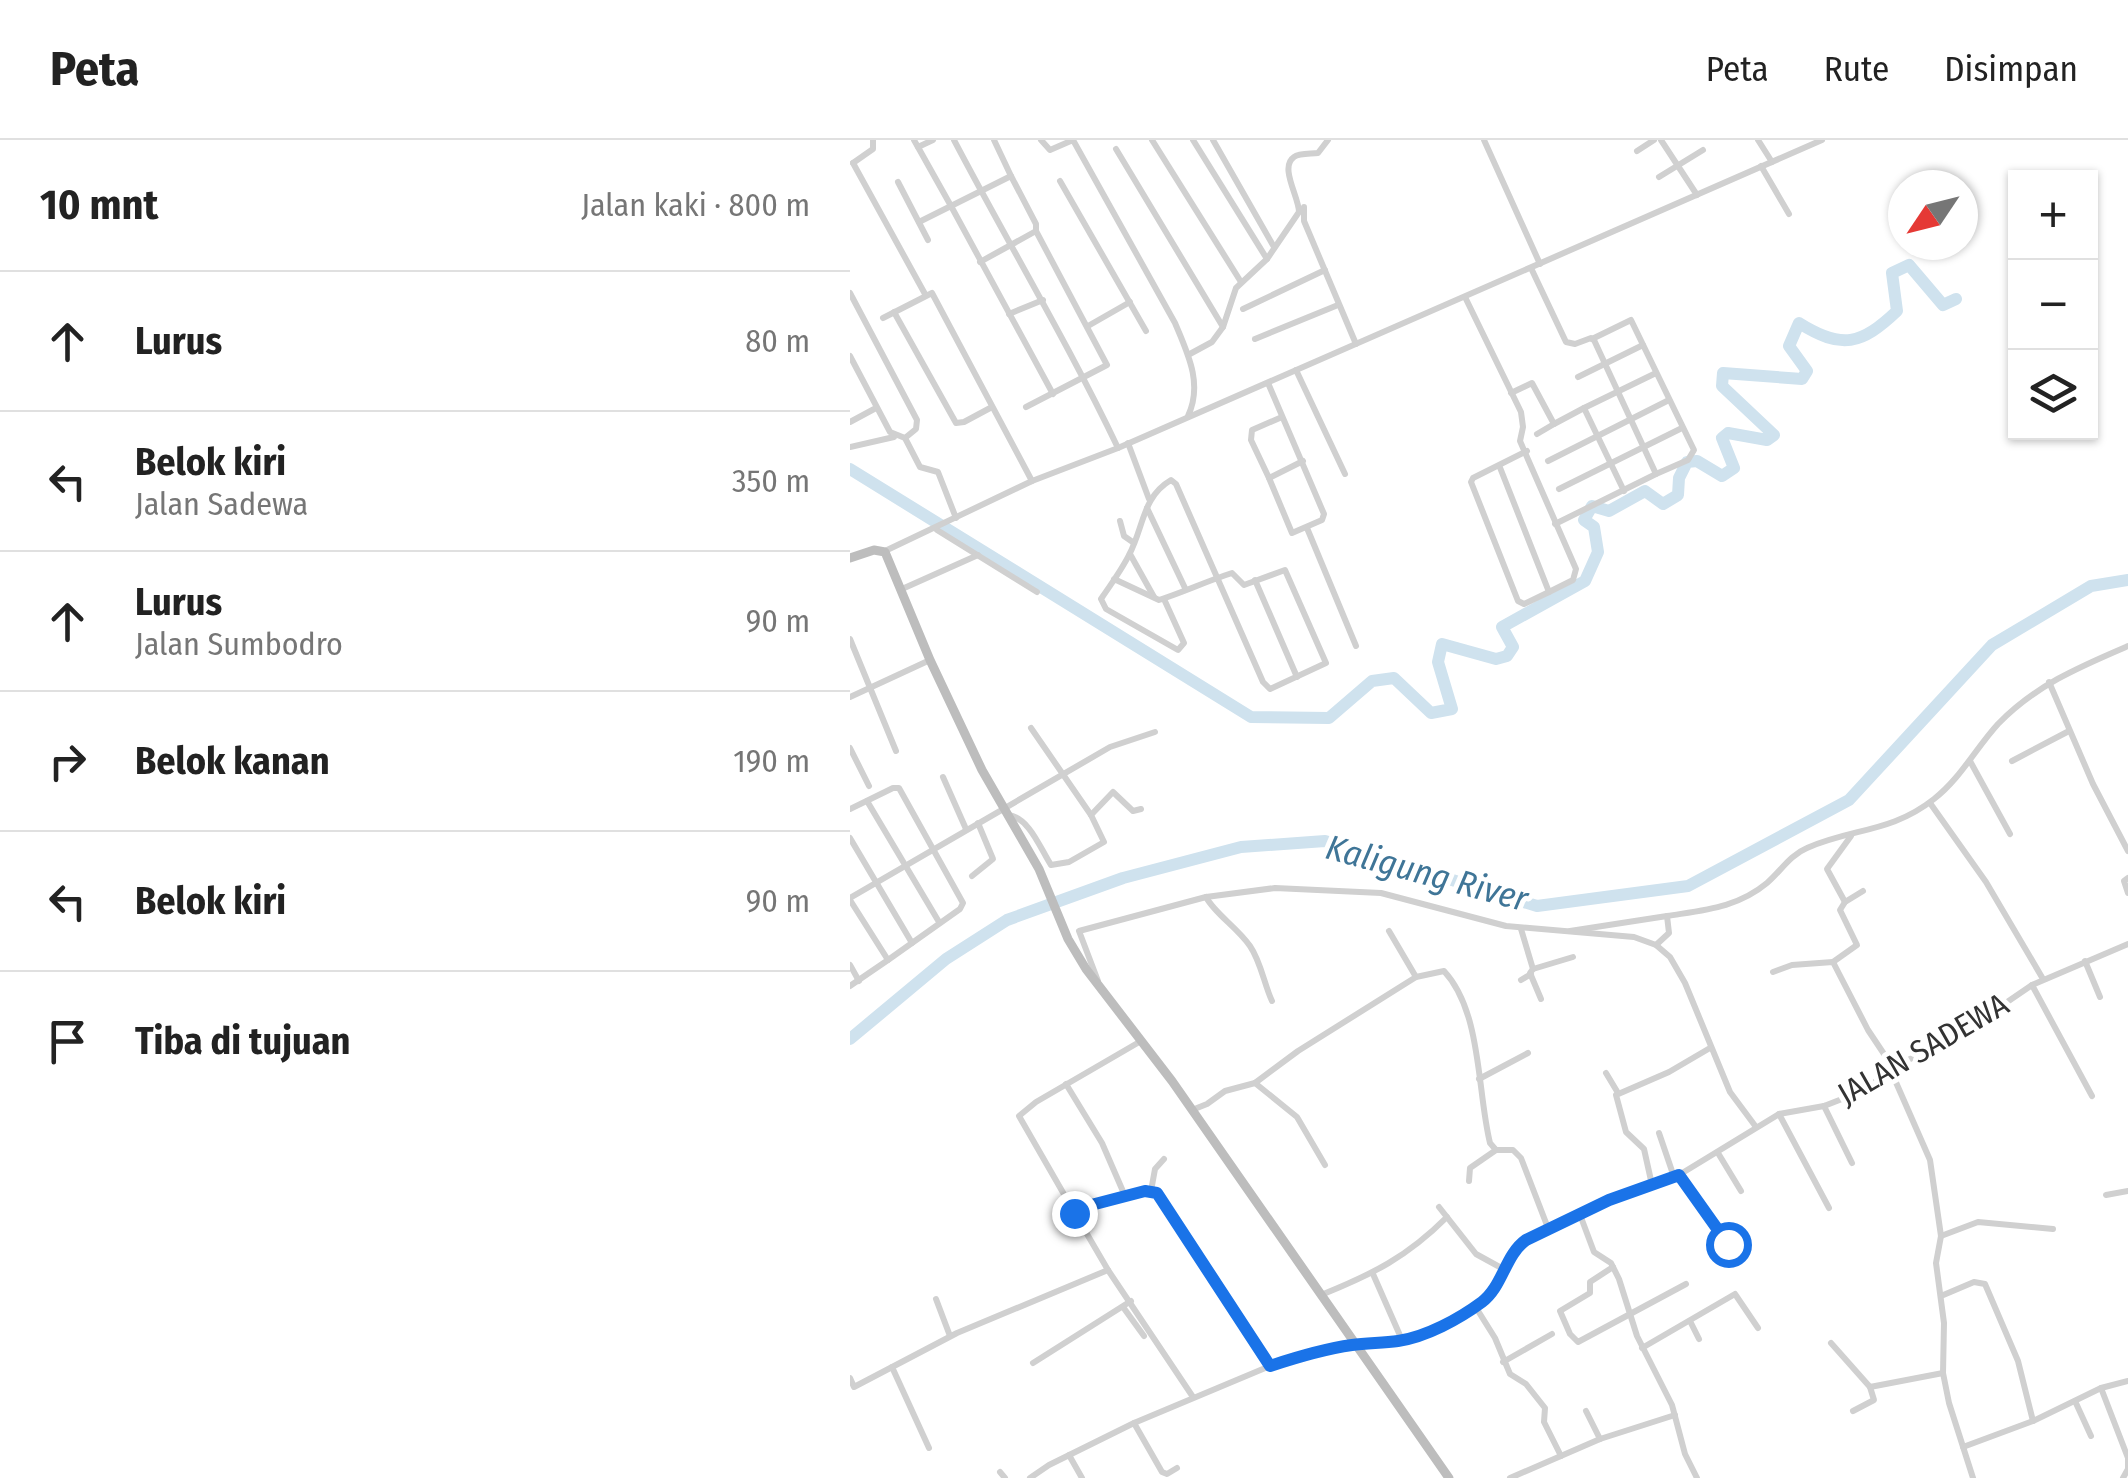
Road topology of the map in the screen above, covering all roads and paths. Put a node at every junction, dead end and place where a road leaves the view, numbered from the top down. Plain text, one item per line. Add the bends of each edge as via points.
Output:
1 (873, 140) edge
2 (934, 140) edge
3 (954, 140) edge
4 (994, 140) edge
5 (1041, 140) edge
6 (1073, 140) edge
7 (1152, 140) edge
8 (1194, 140) edge
9 (1213, 140) edge
10 (1328, 140) edge
11 (1484, 140) edge
12 (1658, 140) edge
13 (1758, 140) edge
14 (1822, 140) edge
15 (916, 144) edge
16 (1116, 149) dead end
17 (1703, 150) dead end
18 (1637, 151) dead end
19 (1772, 162) junction
20 (852, 164) edge
21 (1678, 165) junction
22 (1761, 166) junction
23 (1011, 176) junction
24 (1659, 177) dead end
25 (1060, 181) dead end
26 (898, 182) dead end
27 (981, 191) junction
28 (1696, 196) junction
29 (951, 206) junction
30 (1304, 207) dead end
31 (1790, 214) dead end
32 (919, 222) junction
33 (1036, 231) junction
34 (928, 240) dead end
35 (1010, 245) junction
36 (1274, 248) junction
37 (1266, 258) junction
38 (980, 262) junction
39 (1540, 264) junction
40 (1530, 268) junction
41 (1325, 270) junction
42 (1241, 282) junction
43 (850, 294) edge
44 (926, 294) junction
45 (1465, 297) junction
46 (1043, 300) junction
47 (1130, 302) junction
48 (1338, 305) junction
49 (1243, 310) dead end
50 (854, 311) edge
51 (894, 312) junction
52 (1009, 314) junction
53 (884, 318) dead end
54 (1088, 326) junction
55 (1222, 327) junction
56 (1146, 331) dead end
57 (1592, 338) junction
58 (1255, 339) dead end
59 (1356, 344) junction
60 (1643, 345) junction
61 (1188, 355) junction
62 (850, 356) edge
63 (1605, 363) junction
64 (1296, 370) junction
65 (1656, 373) junction
66 (1578, 376) dead end
67 (1084, 379) junction
68 (1268, 383) junction
69 (1618, 390) junction
70 (1511, 393) junction
71 (1052, 394) junction
72 (1669, 400) junction
73 (992, 407) junction
74 (1026, 407) dead end
75 (876, 408) junction
76 (1584, 408) junction
77 (1188, 417) junction
78 (1282, 417) junction
79 (1630, 419) junction
80 (851, 420) edge
81 (1554, 424) junction
82 (1682, 428) junction
83 (1536, 434) dead end
84 (1598, 434) junction
85 (895, 437) junction
86 (905, 438) junction
87 (1128, 442) junction
88 (850, 447) edge
89 (1644, 447) junction
90 (1118, 448) junction
91 (1527, 451) junction
92 (1303, 461) junction
93 (1548, 461) dead end
94 (1611, 464) junction
95 (1499, 465) junction
96 (1345, 474) dead end
97 (1656, 474) junction
98 (1269, 478) junction
99 (1032, 481) junction
100 (1558, 490) dead end
101 (1624, 490) junction
102 (1150, 498) junction
103 (1146, 508) junction
104 (954, 520) junction
105 (1120, 521) dead end
106 (1555, 524) junction
107 (938, 528) junction
108 (1307, 528) junction
109 (1134, 543) junction
110 (884, 552) junction
111 (1130, 554) junction
112 (978, 555) junction
113 (850, 558) edge
114 (1218, 578) junction
115 (1114, 579) junction
116 (1255, 580) junction
117 (1184, 588) junction
118 (902, 589) junction
119 (1036, 592) dead end
120 (1550, 592) junction
121 (1160, 599) junction
122 (850, 639) edge
123 (1356, 646) dead end
124 (2128, 646) edge
125 (930, 660) junction
126 (1297, 678) junction
127 (2049, 682) junction
128 (871, 688) junction
129 (850, 697) edge
130 (1031, 728) dead end
131 (2069, 731) junction
132 (1155, 732) dead end
133 (850, 748) edge
134 (896, 751) dead end
135 (1970, 760) junction
136 (2012, 761) dead end
137 (1064, 773) junction
138 (942, 777) dead end
139 (868, 786) dead end
140 (867, 801) junction
141 (1930, 803) junction
142 (850, 809) edge
143 (1141, 809) dead end
144 (1006, 811) junction
145 (1091, 815) junction
146 (978, 823) junction
147 (966, 829) junction
148 (2010, 834) dead end
149 (1851, 836) junction
150 (850, 838) edge
151 (933, 847) junction
152 (2128, 852) edge
153 (904, 864) junction
154 (972, 876) dead end
155 (2128, 878) edge
156 (874, 882) junction
157 (1863, 891) dead end
158 (2128, 892) edge
159 (1206, 897) junction
160 (850, 899) edge
161 (1845, 902) junction
162 (1667, 916) junction
163 (940, 922) junction
164 (1521, 928) junction
165 (1389, 931) dead end
166 (1564, 932) junction
167 (912, 943) junction
168 (2128, 944) edge
169 (1656, 945) junction
170 (1573, 956) dead end
171 (888, 960) junction
172 (2085, 960) junction
173 (1833, 962) junction
174 (850, 965) edge
175 (1532, 972) junction
176 (1773, 972) dead end
177 (2040, 975) junction
178 (1416, 978) junction
179 (859, 980) junction
180 (1520, 980) dead end
181 (2032, 985) junction
182 (850, 986) edge
183 (1101, 988) junction
184 (1541, 998) dead end
185 (2100, 998) dead end
186 (1272, 1001) dead end
187 (1142, 1040) junction
188 (1710, 1048) junction
189 (1528, 1053) dead end
190 (1891, 1066) junction
191 (1606, 1073) dead end
192 (1478, 1079) junction
193 (1255, 1082) junction
194 (1066, 1084) junction
195 (1618, 1093) junction
196 (2092, 1096) dead end
197 (1824, 1106) junction
198 (1192, 1110) junction
199 (1779, 1114) junction
200 (1754, 1125) junction
201 (1659, 1133) dead end
202 (1496, 1150) junction
203 (1718, 1152) junction
204 (1164, 1158) dead end
205 (1852, 1163) dead end
206 (1325, 1164) dead end
207 (1674, 1174) junction
208 (1469, 1181) dead end
209 (1651, 1181) junction
210 (1151, 1191) junction
211 (1741, 1191) dead end
212 (2128, 1191) edge
213 (2106, 1195) dead end
214 (1125, 1196) junction
215 (1439, 1207) dead end
216 (1829, 1208) dead end
217 (1072, 1210) junction
218 (1579, 1212) junction
219 (1447, 1217) junction
220 (1546, 1223) junction
221 (2053, 1230) dead end
222 (1941, 1236) junction
223 (1728, 1244) dead end
224 (1500, 1268) junction
225 (1613, 1268) junction
226 (1108, 1270) junction
227 (1373, 1274) junction
228 (1686, 1284) dead end
229 (1320, 1296) junction
230 (1940, 1296) junction
231 (936, 1299) dead end
232 (1132, 1302) junction
233 (1123, 1306) junction
234 (1475, 1306) junction
235 (1630, 1315) junction
236 (1690, 1320) junction
237 (1758, 1328) dead end
238 (1148, 1334) junction
239 (1552, 1334) dead end
240 (950, 1336) junction
241 (1700, 1339) dead end
242 (1402, 1340) junction
243 (1134, 1341) dead end
244 (1832, 1343) dead end
245 (1358, 1344) junction
246 (1642, 1348) junction
247 (1503, 1362) junction
248 (1033, 1363) dead end
249 (1270, 1366) junction
250 (892, 1367) junction
251 (1944, 1372) junction
252 (850, 1378) edge
253 (2128, 1381) edge
254 (1870, 1387) junction
255 (2102, 1388) junction
256 (1193, 1398) junction
257 (2075, 1401) junction
258 (1586, 1410) dead end
259 (1853, 1410) dead end
260 (1674, 1415) junction
261 (2033, 1421) junction
262 (1134, 1423) junction
263 (2090, 1436) dead end
264 (1600, 1440) junction
265 (1963, 1447) junction
266 (929, 1448) dead end
267 (1069, 1455) junction
268 (1560, 1456) junction
269 (1178, 1468) dead end
270 (1030, 1478) edge
271 (1082, 1478) edge
272 (1448, 1478) edge
273 (1511, 1478) edge
274 (1697, 1478) edge
275 (1974, 1478) edge
276 (2122, 1478) edge

1 - 20 street via 872,149
2 - 15 street
3 - 27 street
4 - 23 street
5 - 6 street via 1050,150
6 - 61 street
7 - 42 street
8 - 37 street
9 - 36 street
10 - 36 street via 1318,153 1290,159 1300,212
11 - 39 street
12 - 18 street
12 - 21 street
13 - 19 street
14 - 19 street
15 - 29 street
16 - 55 street
17 - 21 street
19 - 22 street
20 - 44 street
21 - 24 street
21 - 28 street
22 - 28 street
22 - 31 street
23 - 27 street
23 - 33 street
25 - 47 street
26 - 32 street
27 - 29 street
27 - 35 street
28 - 39 street
29 - 32 street
29 - 38 street
30 - 41 street
32 - 34 street
33 - 35 street
33 - 54 street
35 - 38 street
35 - 46 street
36 - 37 street
37 - 42 street
38 - 52 street
39 - 40 street
40 - 45 street
40 - 57 street via 1566,342
41 - 48 street
41 - 49 street
42 - 55 street
43 - 50 street
44 - 51 street
44 - 73 street via 934,295
45 - 59 street
45 - 70 street
46 - 52 street
46 - 67 street
47 - 54 street
47 - 56 street
48 - 58 street
48 - 59 street
50 - 86 street via 917,420
51 - 53 street
51 - 73 street via 956,423
52 - 71 street
54 - 67 street via 1107,366
55 - 61 street via 1212,342
57 - 60 street via 1629,319
57 - 63 street
59 - 64 street
60 - 63 street
60 - 65 street
61 - 77 street via 1196,394
62 - 75 street
63 - 66 street
63 - 69 street
64 - 68 street
64 - 96 street
65 - 69 street
65 - 72 street
67 - 71 street
67 - 90 street
68 - 77 street
68 - 78 street
69 - 76 street
69 - 79 street
70 - 81 street via 1532,383
70 - 91 street
71 - 74 street
72 - 79 street
72 - 82 street
73 - 99 street
75 - 80 street
75 - 85 street
76 - 81 street
76 - 84 street
77 - 87 street
78 - 92 street
78 - 98 street via 1250,433
79 - 84 street
79 - 89 street
81 - 83 street
82 - 89 street
82 - 97 street via 1693,456
84 - 93 street
84 - 94 street
85 - 86 street
85 - 88 street
86 - 104 street via 920,467 938,472
87 - 90 street
87 - 102 street
89 - 94 street
89 - 97 street
90 - 99 street
91 - 95 street
91 - 106 street
92 - 98 street
92 - 108 street via 1324,514
94 - 100 street
94 - 101 street
95 - 120 street
95 - 120 street via 1473,478 1471,486 1520,603
97 - 101 street
98 - 108 street via 1292,533
99 - 104 street
101 - 106 street
102 - 103 street
102 - 114 street via 1174,481
103 - 109 street
103 - 117 street
104 - 107 street
105 - 109 street
106 - 120 street via 1576,574
107 - 110 street
107 - 112 street
108 - 123 street
109 - 111 street
110 - 113 main road
110 - 118 main road
111 - 115 street
111 - 121 street
112 - 118 street
112 - 119 street
114 - 116 street via 1235,573 1242,585
114 - 117 street
114 - 126 street via 1265,686
115 - 121 street
115 - 121 street via 1101,599 1104,606 1178,650 1184,643
116 - 126 street
116 - 126 street via 1285,570 1326,660
117 - 121 street
118 - 125 main road
122 - 128 street
124 - 127 street
125 - 128 street
125 - 144 main road
127 - 131 street
127 - 135 street via 1998,725
128 - 129 street
128 - 134 street
130 - 137 street
131 - 136 street
131 - 152 street
132 - 137 street
133 - 139 street
135 - 141 street
135 - 148 street
137 - 144 street
137 - 145 street
138 - 147 street
140 - 142 street
140 - 151 street via 899,788
140 - 153 street
141 - 149 street
141 - 177 street
143 - 145 street via 1133,811 1113,792
144 - 145 street via 1026,825 1050,866 1104,842
144 - 146 street
144 - 183 main road via 1064,931
146 - 147 street
146 - 154 street via 994,858
147 - 151 street
149 - 161 street via 1827,868
149 - 162 street via 1802,850 1739,903
150 - 156 street
151 - 153 street
151 - 163 street via 963,903
153 - 156 street
153 - 163 street
155 - 158 street
156 - 160 street
156 - 167 street
157 - 161 street
159 - 164 street via 1275,888 1347,890
159 - 183 street via 1080,931
159 - 186 street via 1252,948
160 - 171 street
161 - 173 street via 1841,913 1857,946
162 - 166 street
162 - 169 street via 1669,933
163 - 167 street
164 - 166 street
164 - 175 street
165 - 178 street
166 - 169 street
167 - 171 street
168 - 172 street, JALAN SADEWA
169 - 188 street via 1685,983
170 - 175 street
171 - 179 street
172 - 177 street, JALAN SADEWA
172 - 185 street
173 - 176 street
173 - 190 street
174 - 179 street
175 - 180 street
175 - 184 street
177 - 181 street, JALAN SADEWA
178 - 192 street via 1440,969 1451,979 1471,1030
178 - 193 street
179 - 182 street
181 - 190 street, JALAN SADEWA via 1956,1037
181 - 196 street
183 - 187 main road
187 - 194 street
187 - 198 main road
188 - 195 street
188 - 200 street
189 - 192 street
190 - 197 street, JALAN SADEWA via 1868,1088
190 - 222 street via 1930,1160
191 - 195 street
192 - 202 street
193 - 198 street
193 - 206 street via 1297,1117
194 - 214 street
194 - 217 street via 1019,1118
195 - 209 street via 1626,1130 1643,1148
197 - 199 street, JALAN SADEWA
197 - 205 street
198 - 229 main road
199 - 200 street, JALAN SADEWA
199 - 216 street
200 - 203 street, JALAN SADEWA
201 - 207 street
202 - 208 street via 1470,1168
202 - 220 street via 1512,1150 1520,1158
203 - 207 street, JALAN SADEWA
203 - 211 street
204 - 210 street
207 - 209 street, JALAN SADEWA
207 - 223 street
209 - 218 street, JALAN SADEWA
210 - 214 street
210 - 249 street
212 - 213 street
214 - 217 street
215 - 219 street
217 - 226 street
218 - 220 street, JALAN SADEWA
218 - 225 street via 1594,1252
219 - 224 street via 1476,1254
219 - 227 street
220 - 224 street, JALAN SADEWA
221 - 222 street via 1978,1222
222 - 230 street
224 - 234 street, JALAN SADEWA via 1490,1294
225 - 235 street
225 - 235 street via 1590,1281 1590,1292 1560,1315 1578,1342
226 - 232 street
226 - 240 street
227 - 229 street
227 - 242 street
228 - 235 street
229 - 245 main road
230 - 251 street
230 - 261 street via 1985,1284 2013,1347
231 - 240 street
232 - 233 street
232 - 238 street
233 - 238 street
233 - 248 street
234 - 242 street, JALAN SADEWA
234 - 247 street
235 - 246 street
236 - 237 street via 1735,1294
236 - 241 street
236 - 246 street
238 - 243 street
238 - 256 street
239 - 247 street
240 - 250 street
242 - 245 street, JALAN SADEWA
244 - 254 street
245 - 249 street, JALAN SADEWA
245 - 272 main road
246 - 260 street
247 - 268 street via 1545,1408 1544,1422
249 - 256 street, JALAN SADEWA
250 - 252 street via 854,1387
250 - 266 street
251 - 254 street
251 - 265 street
253 - 255 street
254 - 259 street via 1874,1400
255 - 257 street
255 - 276 street via 2128,1458
256 - 262 street, JALAN SADEWA
257 - 261 street
257 - 263 street
258 - 264 street
260 - 264 street
260 - 274 street
261 - 265 street
262 - 267 street, JALAN SADEWA
262 - 269 street via 1162,1472
264 - 268 street
265 - 275 street
267 - 270 street, JALAN SADEWA
267 - 271 street
268 - 273 street

